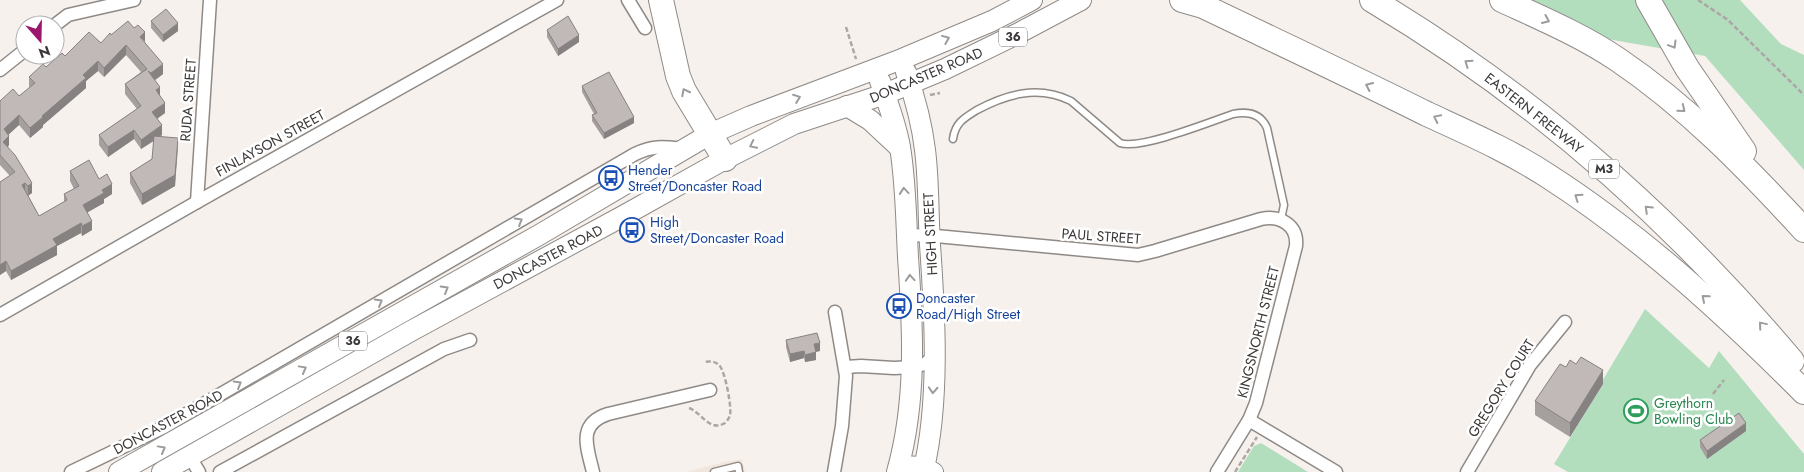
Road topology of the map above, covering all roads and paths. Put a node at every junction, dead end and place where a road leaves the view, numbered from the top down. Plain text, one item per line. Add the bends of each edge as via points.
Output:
1 (134, 0) edge
2 (210, 0) edge
3 (557, 0) edge
4 (628, 0) edge
5 (661, 0) edge
6 (1032, 0) edge
7 (1081, 0) edge
8 (1372, 0) edge
9 (1502, 0) edge
10 (1648, 0) edge
11 (1698, 0) edge
12 (1193, 2) edge
13 (65, 17) edge
14 (645, 28) dead end
15 (15, 58) edge
16 (902, 59) junction
17 (876, 68) junction
18 (0, 70) edge
19 (925, 91) junction
20 (885, 94) junction
21 (1804, 95) edge
22 (847, 106) junction
23 (710, 134) junction
24 (953, 138) dead end
25 (900, 148) junction
26 (685, 149) junction
27 (725, 159) junction
28 (676, 187) junction
29 (196, 202) junction
30 (1782, 206) junction
31 (587, 207) junction
32 (1284, 221) junction
33 (1804, 230) edge
34 (907, 235) junction
35 (930, 236) junction
36 (835, 312) dead end
37 (0, 316) edge
38 (1564, 322) dead end
39 (470, 340) dead end
40 (934, 356) junction
41 (704, 362) dead end
42 (846, 367) junction
43 (913, 368) junction
44 (1804, 376) edge
45 (1724, 380) dead end
46 (710, 390) dead end
47 (1804, 392) edge
48 (1713, 394) dead end
49 (684, 408) dead end
50 (1249, 420) junction
51 (1264, 428) junction
52 (195, 464) edge
53 (914, 470) edge
54 (72, 472) edge
55 (119, 472) edge
56 (162, 472) edge
57 (220, 472) edge
58 (593, 472) edge
59 (714, 472) edge
60 (739, 472) edge
61 (834, 472) edge
62 (1217, 472) edge
63 (1235, 472) edge
64 (1336, 472) edge
65 (1467, 472) edge

1 - 13 street
2 - 29 street, RUDA STREET
3 - 29 street, FINLAYSON STREET
4 - 14 street
23 -> 5 highway via 678,76
16 -> 6 main road, DONCASTER ROAD / 36 via 992,21
7 - 19 main road, DONCASTER ROAD / 36 via 945,69
44 -> 8 highway, EASTERN FREEWAY / M3 via 1723,282 1584,152 1490,78
9 -> 30 highway via 1568,30 1616,59 1720,141
10 -> 30 highway via 1687,68
11 - 21 path via 1728,20
47 -> 12 highway via 1663,263 1548,176 1469,134
15 - 18 street
16 - 17 main road, DONCASTER ROAD / 36
16 - 19 main road, HIGH STREET
17 - 20 main road, HIGH STREET
23 -> 17 main road, DONCASTER ROAD / 36
19 - 20 main road, DONCASTER ROAD / 36
19 - 35 main road, HIGH STREET via 920,121
20 - 22 main road, DONCASTER ROAD / 36
20 - 25 main road, HIGH STREET
22 - 25 main road via 870,120
22 -> 27 main road, DONCASTER ROAD / 36 via 794,124
23 - 26 main road, DONCASTER ROAD / 36
23 - 27 highway
24 - 32 lane via 958,122 967,116 999,98 1028,94 1048,93 1071,102 1127,145 1233,114 1247,113 1259,117 1268,128 1284,205
34 -> 25 main road, HIGH STREET
26 - 31 main road, DONCASTER ROAD / 36
54 -> 26 street, DONCASTER ROAD via 164,427 647,148
27 - 28 main road, DONCASTER ROAD / 36
28 - 31 main road via 667,178 622,203
28 - 52 main road, DONCASTER ROAD / 36 via 410,331
29 - 37 street, FINLAYSON STREET
30 - 33 highway
55 -> 31 main road, DONCASTER ROAD / 36
32 - 35 street, PAUL STREET via 1261,218 1138,255
32 - 50 street, KINGSNORTH STREET via 1294,231 1296,246 1261,386
34 - 35 street, PAUL STREET
43 -> 34 main road, HIGH STREET
35 - 40 main road, HIGH STREET
36 - 42 street
38 - 65 street, GREGORY COURT via 1530,365
39 - 57 street via 444,349
40 - 43 street
40 -> 53 main road, HIGH STREET via 928,452
41 - 49 path via 714,362 722,369 730,414 726,422 713,426 697,411
42 - 43 street
42 - 61 street via 845,403
43 - 53 main road, HIGH STREET via 906,428
45 - 48 path
46 - 58 street via 596,419 589,427 586,439
50 - 51 street
50 - 62 street, KINGSNORTH STREET
51 - 63 path
51 - 64 street
52 - 56 main road, DONCASTER ROAD / 36
59 - 60 lane via 738,466

